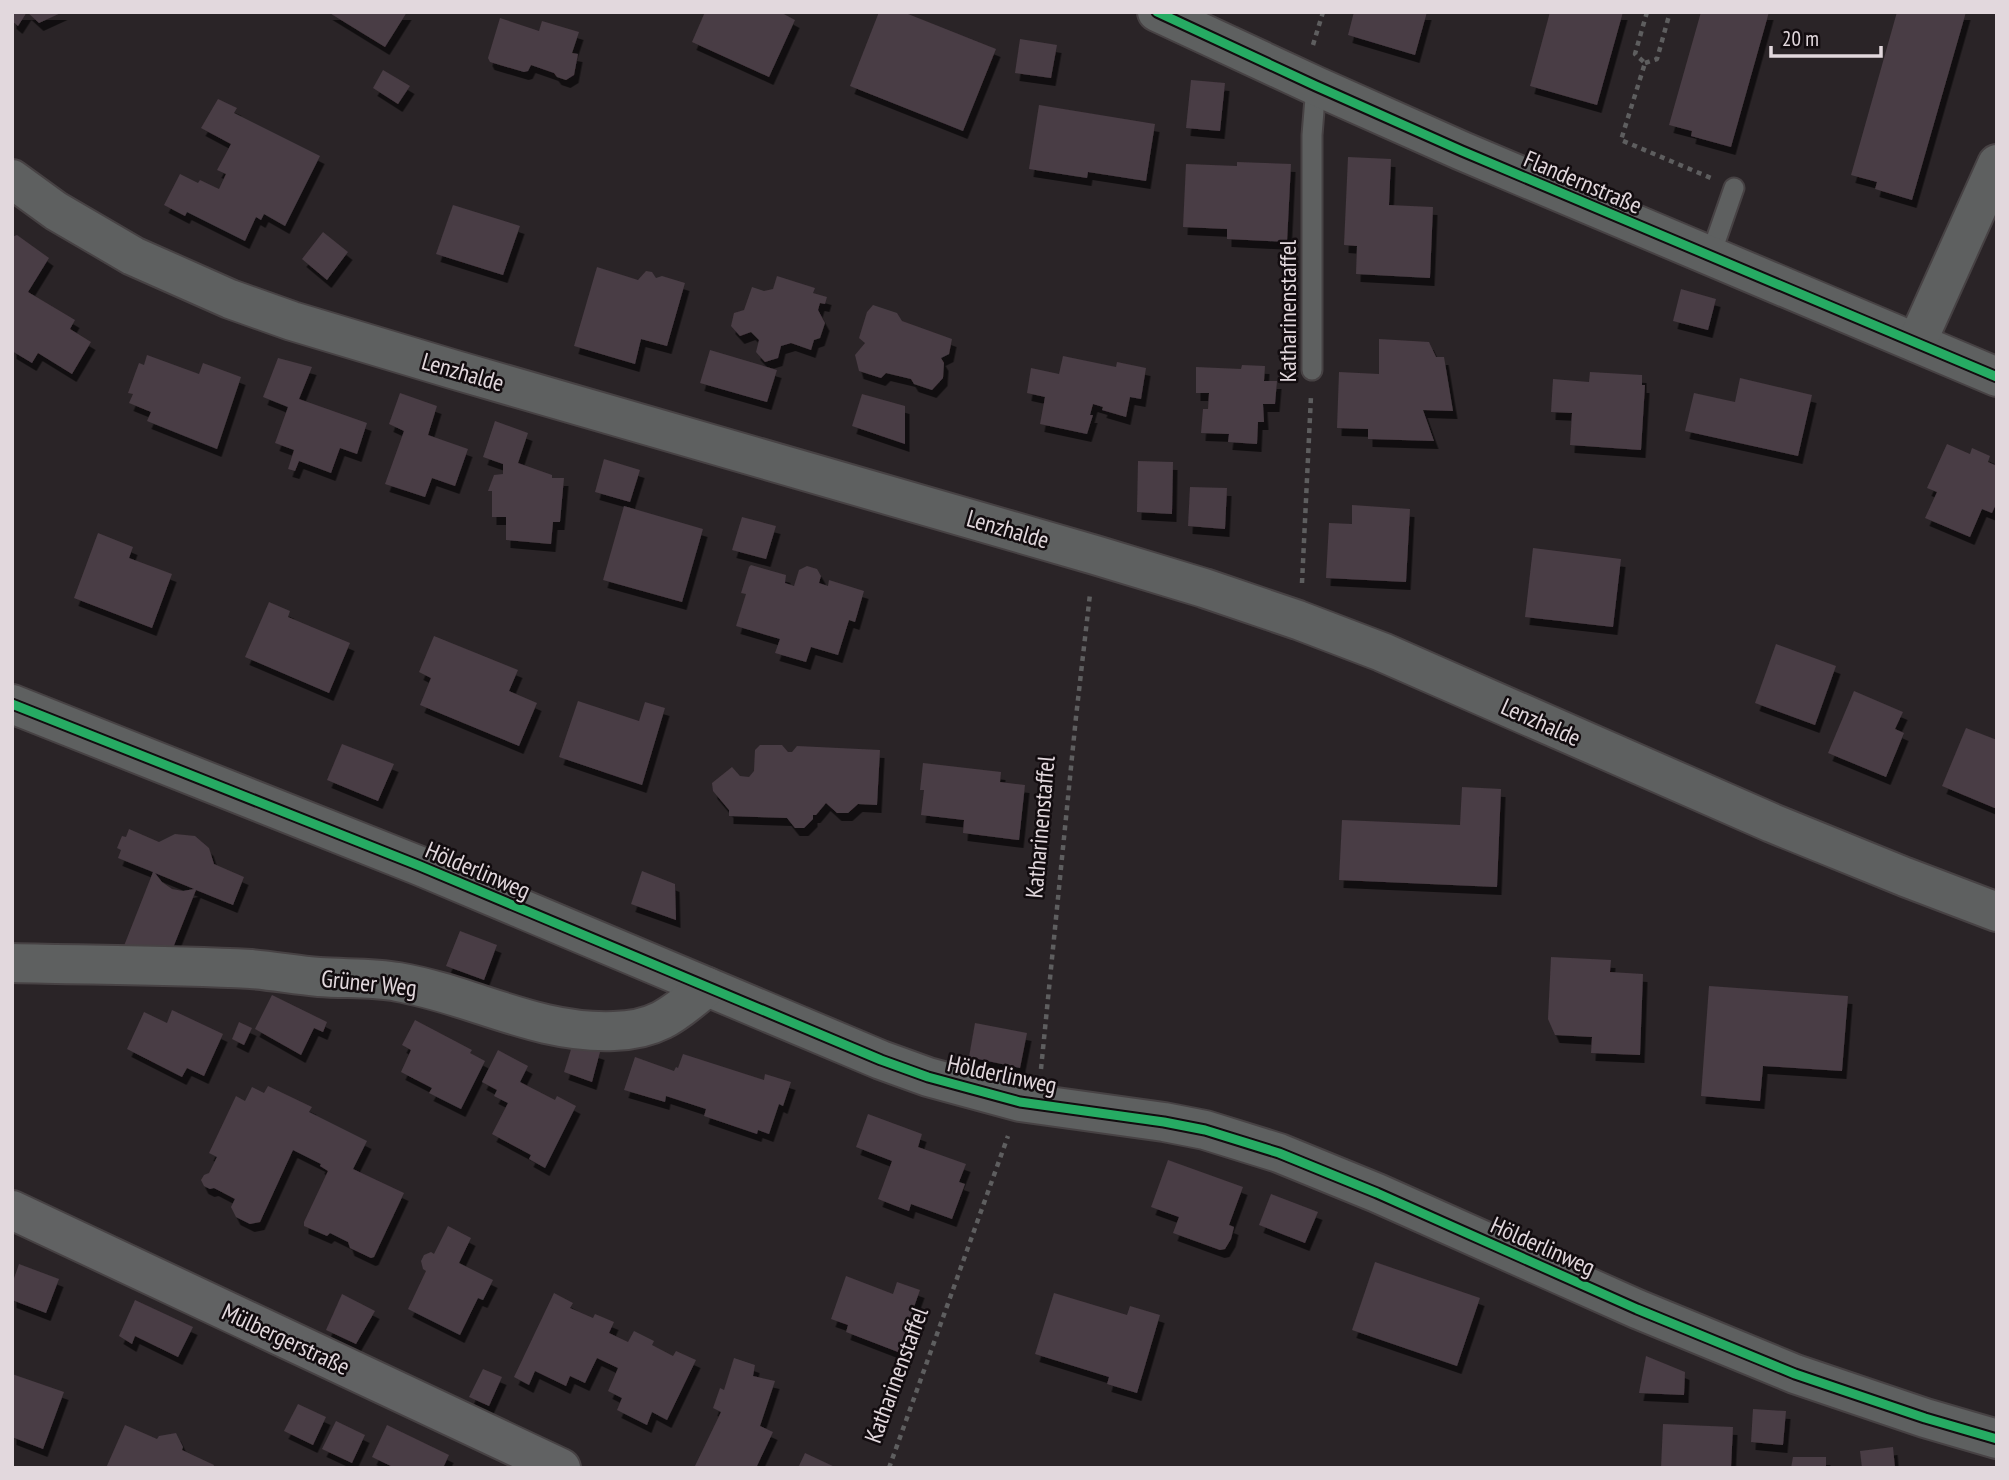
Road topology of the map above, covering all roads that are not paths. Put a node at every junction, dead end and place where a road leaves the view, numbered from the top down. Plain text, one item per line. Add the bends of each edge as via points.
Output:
1 (1157, 12) edge
2 (1316, 86) junction
3 (1997, 163) edge
4 (12, 179) edge
5 (1734, 188) road end
6 (1710, 257) junction
7 (1917, 342) junction
8 (1312, 370) road end
9 (1997, 377) edge
10 (12, 704) edge
11 (1997, 912) edge
12 (12, 963) edge
13 (707, 987) junction
14 (12, 1210) edge
15 (1997, 1439) edge
16 (561, 1468) edge

1 - 2 street, Flandernstraße
2 - 6 street, Flandernstraße
2 - 8 lane, Katharinenstaffel
3 - 7 street
4 - 11 street, Lenzhalde via 133,256 230,299 292,321 1095,555 1298,620 1382,652 1772,823
5 - 6 lane
6 - 7 street, Flandernstraße
7 - 9 street, Flandernstraße
10 - 13 street, Hölderlinweg via 420,866
12 - 13 street, Grüner Weg via 248,969 378,979 420,986 529,1021 606,1031 636,1030 669,1018
13 - 15 street, Hölderlinweg via 916,1073 1029,1103 1205,1130 1279,1153 1784,1370
14 - 16 street, Mülbergerstraße

